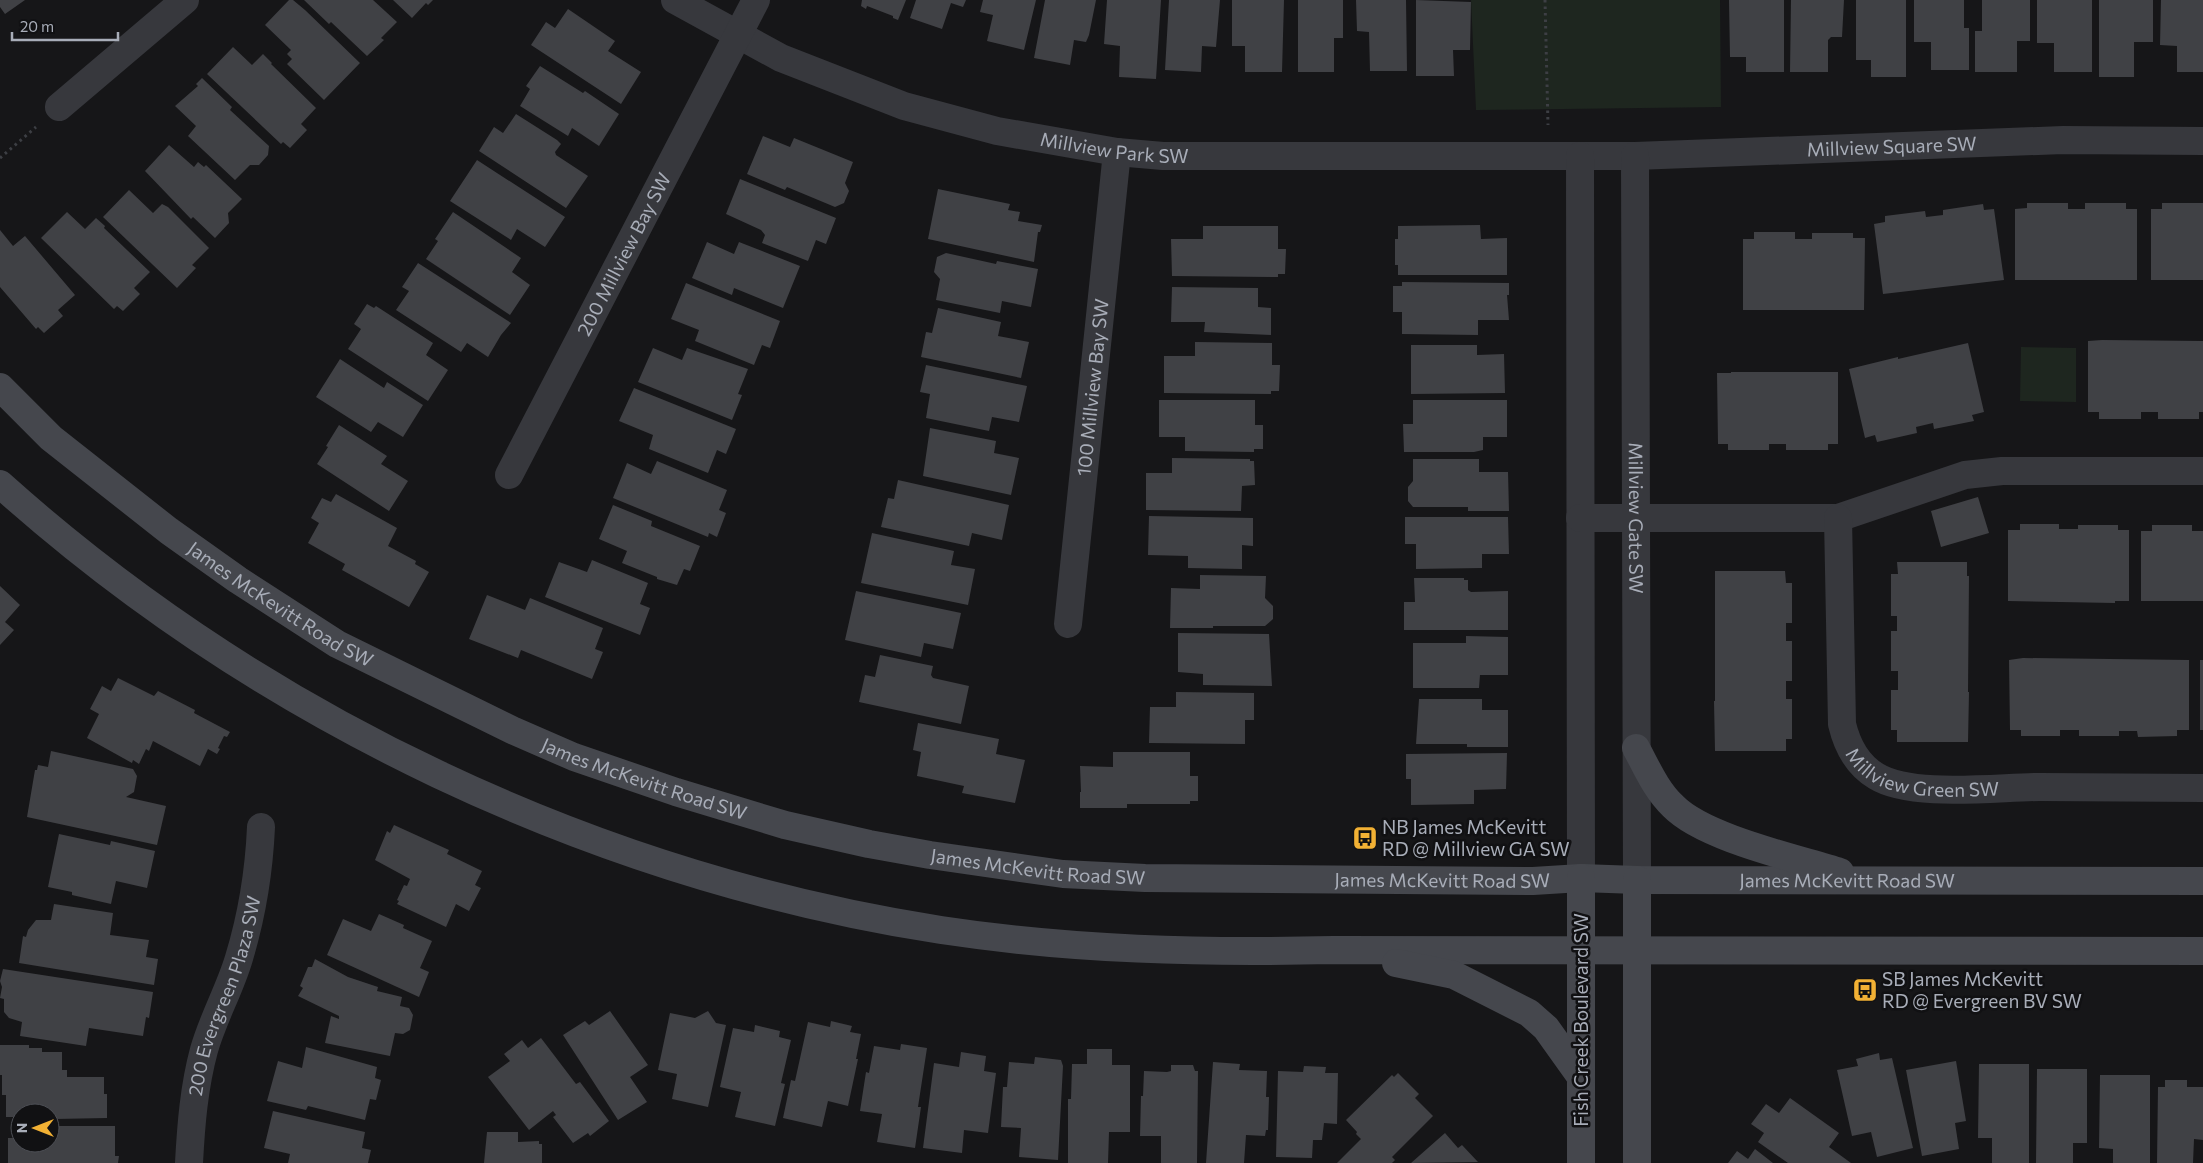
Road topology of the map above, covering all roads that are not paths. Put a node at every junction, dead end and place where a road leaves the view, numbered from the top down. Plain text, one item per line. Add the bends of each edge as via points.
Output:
1 (184, 0) edge
2 (675, 0) edge
3 (756, 0) edge
4 (737, 34) junction
5 (60, 107) road end
6 (2203, 141) edge
7 (1117, 152) junction
8 (1580, 156) junction
9 (1635, 156) junction
10 (0, 388) edge
11 (2203, 471) edge
12 (509, 475) dead end
13 (0, 484) edge
14 (1580, 518) junction
15 (1838, 518) junction
16 (1637, 519) junction
17 (1068, 624) dead end
18 (1636, 748) junction
19 (2203, 788) edge
20 (261, 827) dead end
21 (1581, 878) junction
22 (1637, 880) junction
23 (1868, 880) junction
24 (2203, 881) edge
25 (1334, 950) junction
26 (1637, 951) junction
27 (1581, 952) junction
28 (2203, 952) edge
29 (1581, 1077) junction
30 (189, 1163) edge
31 (1581, 1163) edge
32 (1637, 1163) edge

1 - 5 street
2 - 4 street, Millview Park SW
3 - 4 street, 200 Millview Bay SW
4 - 7 street, Millview Park SW via 781,58 904,106 997,131
4 - 12 street, 200 Millview Bay SW
6 - 9 street, Millview Square SW via 2053,141
7 - 8 street, Millview Park SW via 1163,156
7 - 17 street, 100 Millview Bay SW
8 - 9 street, Millview Square SW
8 - 14 street
9 - 16 street, Millview Gate SW
10 - 21 main road, James McKevitt Road SW via 51,438 169,531 337,644 512,730 574,757 676,792 785,825 869,844 1062,874 1254,879 1533,881
11 - 15 street via 2002,470 1965,475
13 - 25 main road via 68,543 163,615 269,684 426,769 547,822 613,846 760,891 942,930 1128,950
14 - 16 street
14 - 21 street
15 - 16 street
15 - 19 street, Millview Green SW via 1842,724 1845,739 1856,760 1875,776 1895,785 1916,789
16 - 18 street, Millview Gate SW
18 - 22 street, Millview Gate SW
18 - 23 main road via 1663,795 1687,819 1722,835
20 - 30 street, 200 Evergreen Plaza SW via 252,911 239,959 204,1050 191,1127
21 - 22 main road, James McKevitt Road SW
21 - 27 main road, Fish Creek Boulevard SW
22 - 23 main road, James McKevitt Road SW
22 - 26 main road
23 - 24 main road, James McKevitt Road SW
25 - 27 main road
25 - 29 main road via 1454,975 1529,1013 1546,1028
26 - 27 main road
26 - 28 main road
26 - 32 main road
27 - 29 main road, Fish Creek Boulevard SW
29 - 31 main road, Fish Creek Boulevard SW

